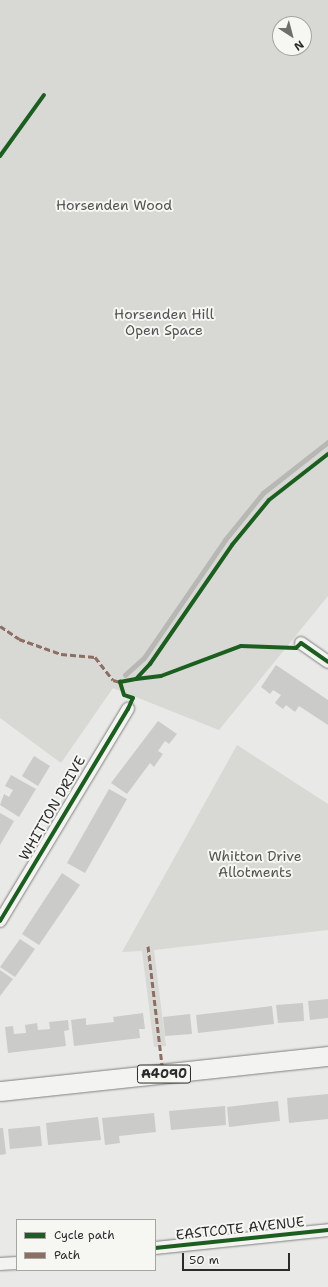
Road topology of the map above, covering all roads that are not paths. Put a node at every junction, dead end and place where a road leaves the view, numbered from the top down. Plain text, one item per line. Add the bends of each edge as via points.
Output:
1 (301, 643) dead end
2 (328, 662) edge
3 (128, 708) dead end
4 (2, 914) edge
5 (328, 1056) edge
6 (0, 1092) edge
7 (328, 1230) edge
8 (156, 1248) edge
9 (16, 1263) edge
10 (0, 1264) edge

1 - 2 street
3 - 4 street, WHITTON DRIVE
5 - 6 main road, A4090
7 - 8 street, EASTCOTE AVENUE
9 - 10 street

